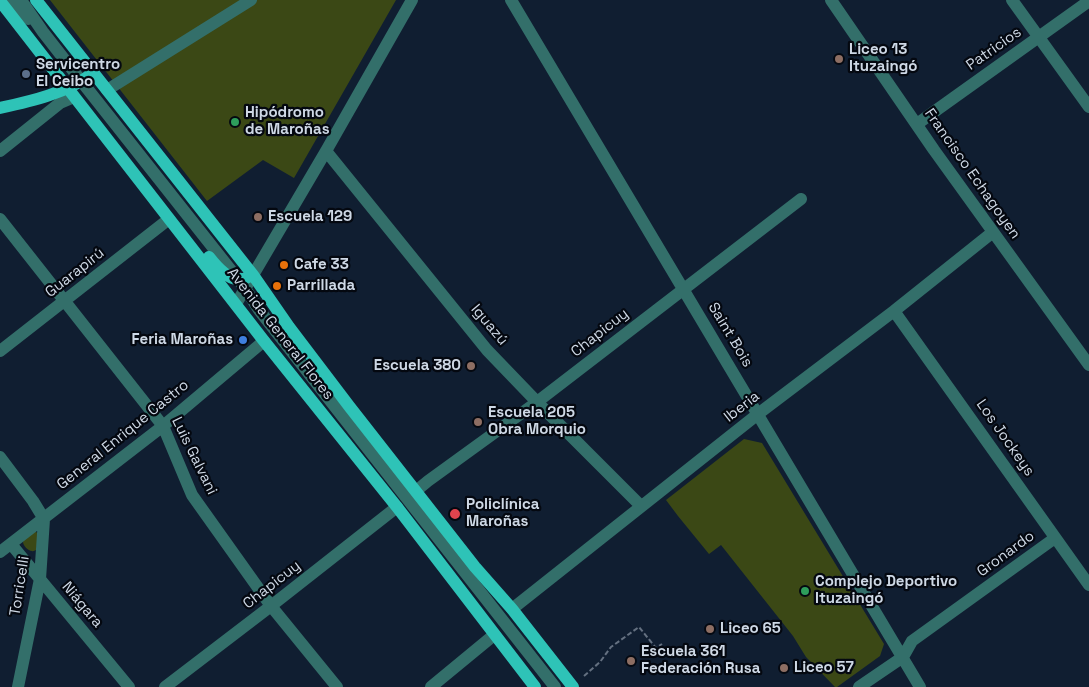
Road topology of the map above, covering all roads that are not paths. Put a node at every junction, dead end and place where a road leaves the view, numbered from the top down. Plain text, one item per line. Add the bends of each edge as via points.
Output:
1 (8, 0) edge
2 (21, 0) edge
3 (36, 0) edge
4 (251, 0) edge
5 (412, 0) edge
6 (511, 0) edge
7 (831, 0) edge
8 (1012, 0) edge
9 (0, 1) edge
10 (1089, 1) edge
11 (44, 32) junction
12 (1039, 37) junction
13 (93, 73) junction
14 (82, 82) junction
15 (107, 90) junction
16 (71, 92) junction
17 (1089, 107) edge
18 (0, 108) edge
19 (917, 124) junction
20 (139, 131) junction
21 (0, 151) edge
22 (326, 151) junction
23 (163, 184) junction
24 (801, 199) dead end
25 (0, 219) edge
26 (169, 219) junction
27 (993, 232) junction
28 (253, 275) junction
29 (242, 284) junction
30 (683, 289) junction
31 (65, 301) junction
32 (236, 304) junction
33 (894, 310) junction
34 (264, 341) junction
35 (0, 351) edge
36 (1089, 365) edge
37 (537, 402) junction
38 (758, 414) junction
39 (163, 426) junction
40 (0, 457) edge
41 (416, 491) junction
42 (641, 506) junction
43 (397, 507) junction
44 (44, 519) junction
45 (1055, 538) junction
46 (11, 544) junction
47 (0, 552) edge
48 (40, 579) junction
49 (1089, 585) edge
50 (272, 606) junction
51 (512, 609) junction
52 (494, 635) junction
53 (902, 657) junction
54 (18, 687) edge
55 (129, 687) edge
56 (165, 687) edge
57 (337, 687) edge
58 (431, 687) edge
59 (535, 687) edge
60 (555, 687) edge
61 (573, 687) edge
62 (859, 687) edge
63 (920, 687) edge

1 - 11 street, Avenida General Flores
2 - 11 street, Avenida General Flores
3 - 13 main road, Avenida General Flores
4 - 15 street
5 - 22 street
6 - 30 street, Saint Bois
7 - 19 street, Francisco Echagoyen
8 - 12 street
9 - 16 main road, Avenida General Flores
10 - 12 street, Patricios
11 - 14 street, Avenida General Flores
12 - 17 street
12 - 19 street, Patricios
13 - 14 main road
13 - 15 main road, Avenida General Flores
14 - 16 main road
14 - 20 main road via 96,87 124,122
14 - 23 street, Avenida General Flores
15 - 20 main road, Avenida General Flores
16 - 18 main road
16 - 21 street
16 - 26 main road, Avenida General Flores
19 - 27 street, Francisco Echagoyen
20 - 23 street, Avenida General Flores via 144,150 158,169
20 - 28 main road, Avenida General Flores
22 - 28 street
22 - 37 street, Iguazú via 487,350
23 - 29 street, Avenida General Flores
24 - 30 street, Chapicuy
25 - 31 street, Luis Galvani
26 - 29 main road via 186,230 216,266
26 - 31 street, Guarapirú
26 - 32 main road, Avenida General Flores
27 - 33 street, Iberia
27 - 36 street, Francisco Echagoyen
28 - 29 main road via 244,279
28 - 41 main road, Avenida General Flores via 289,327
29 - 32 street
29 - 60 street, Avenida General Flores via 259,310
30 - 37 street, Chapicuy
30 - 38 street, Saint Bois
31 - 35 street, Guarapirú
31 - 39 street, Luis Galvani
32 - 34 main road, Avenida General Flores
33 - 38 street, Iberia
33 - 45 street, Los Jockeys
34 - 39 street, General Enrique Castro
34 - 43 main road, Avenida General Flores
37 - 41 street, Chapicuy
37 - 42 street, Iguazú
38 - 42 street, Iberia
38 - 53 street, Saint Bois
39 - 44 street, General Enrique Castro
39 - 50 street, Luis Galvani via 192,495
40 - 44 street
41 - 51 main road, Avenida General Flores
42 - 51 street, Iberia
43 - 50 street, Chapicuy
43 - 52 main road, Avenida General Flores
44 - 46 street, General Enrique Castro
44 - 48 street, Torricelli
45 - 49 street, Los Jockeys
45 - 53 street, Gronardo via 912,641
46 - 47 street, General Enrique Castro
46 - 48 street, Niágara
48 - 54 street, Torricelli
48 - 55 street, Niágara
50 - 56 street, Chapicuy
50 - 57 street, Luis Galvani
51 - 61 main road, Avenida General Flores
52 - 58 street
52 - 59 main road, Avenida General Flores
53 - 62 street, Gronardo
53 - 63 street, Saint Bois

